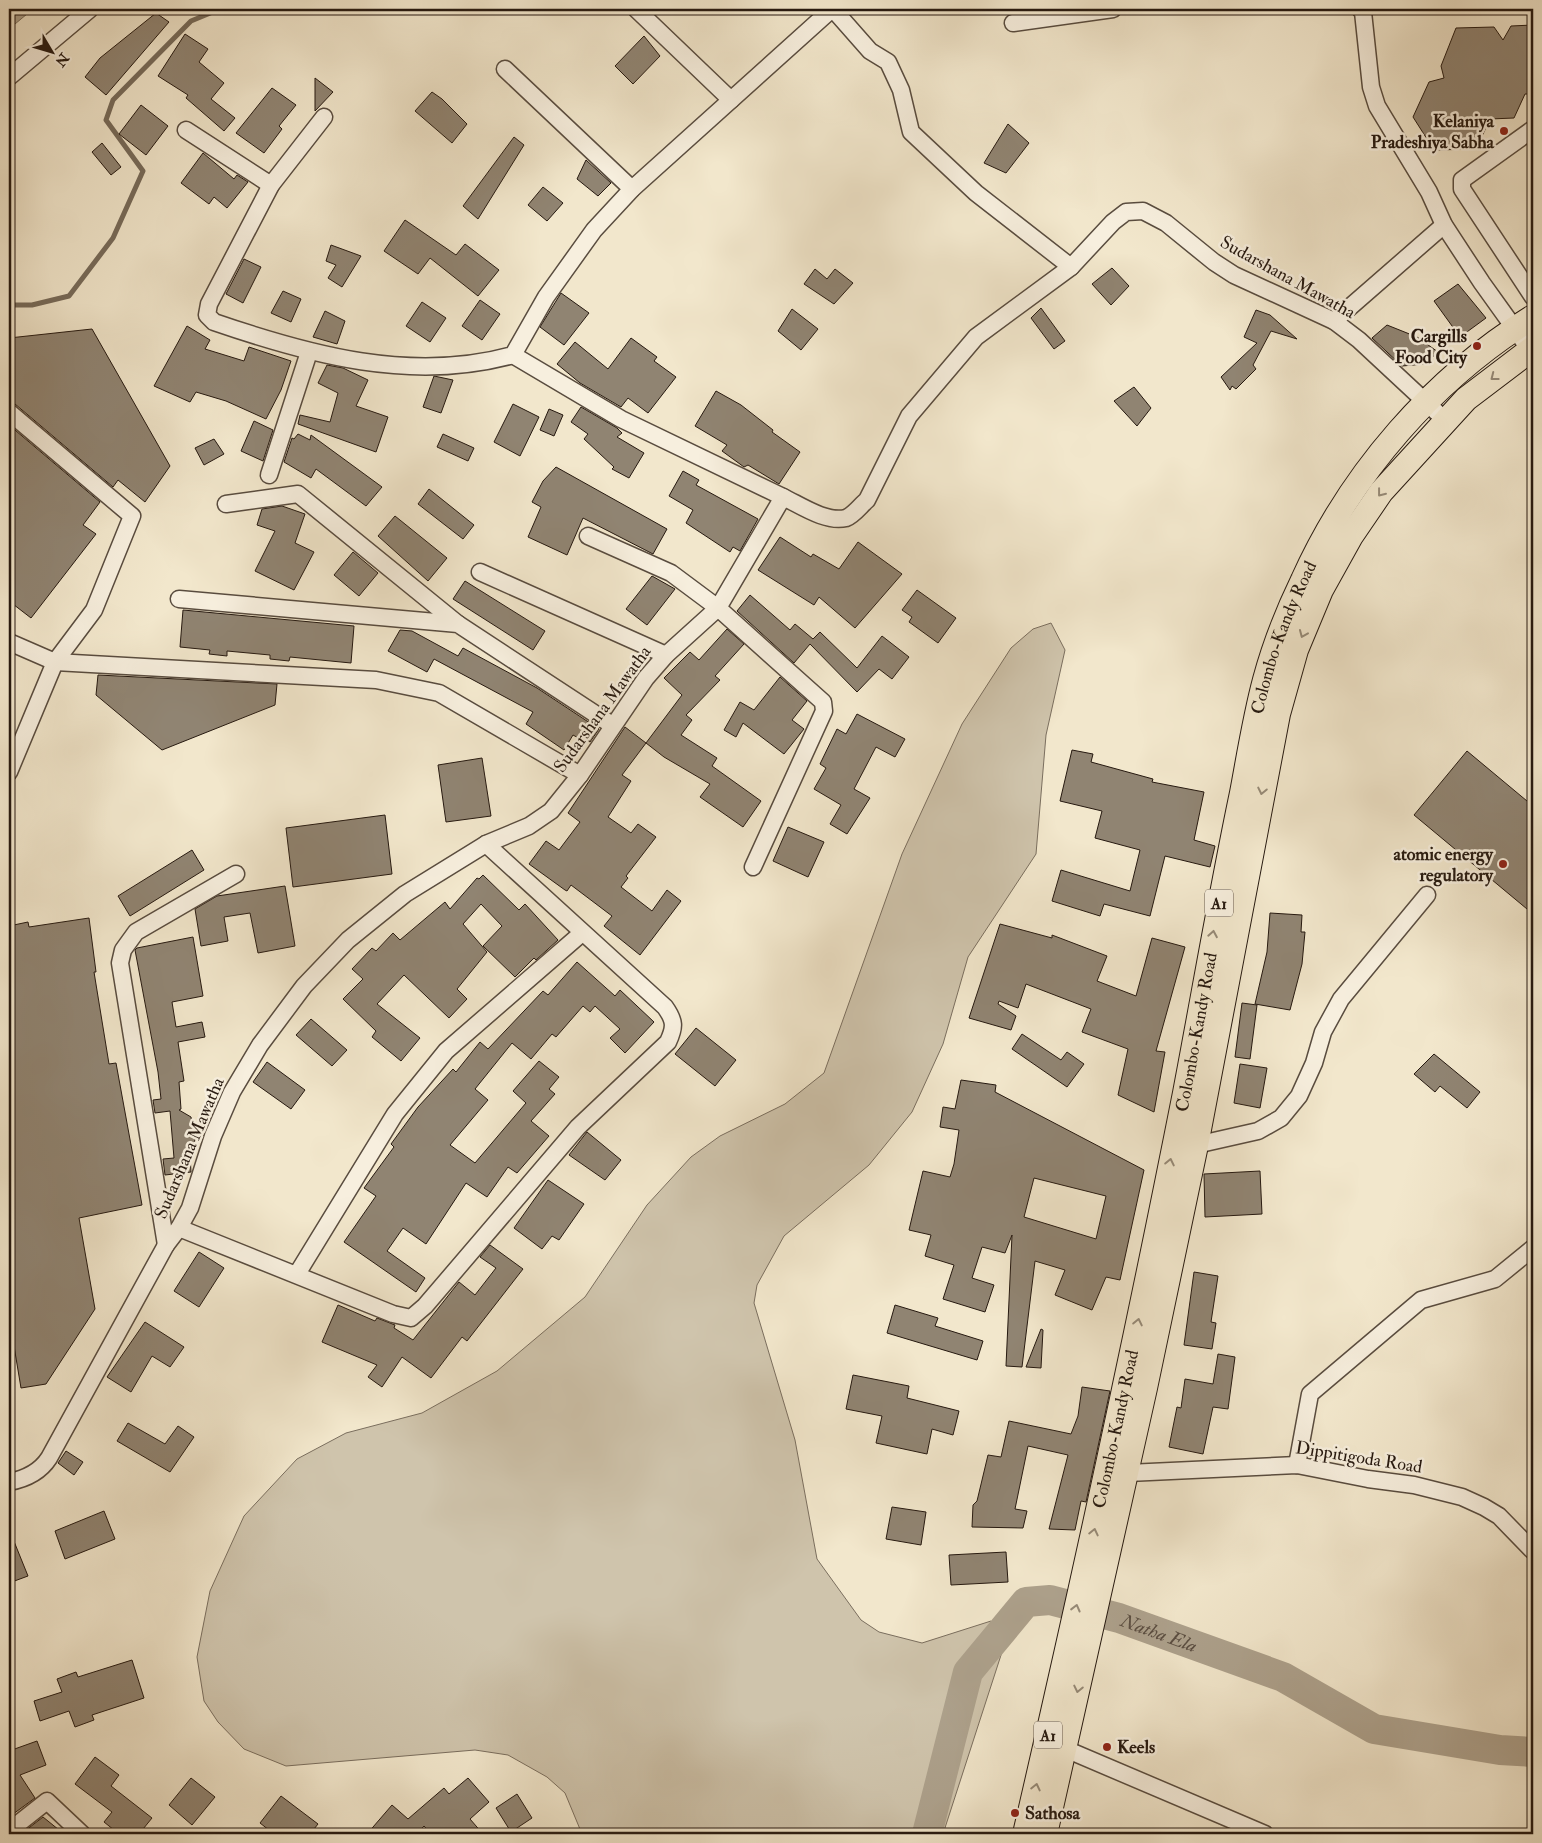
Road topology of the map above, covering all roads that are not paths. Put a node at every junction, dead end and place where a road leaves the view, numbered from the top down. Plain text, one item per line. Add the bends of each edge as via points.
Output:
1 (90, 9) edge
2 (636, 9) edge
3 (833, 9) edge
4 (1113, 9) edge
5 (1360, 9) edge
6 (1013, 23) dead end
7 (505, 69) dead end
8 (9, 78) edge
9 (731, 100) junction
10 (324, 117) dead end
11 (1533, 129) edge
12 (186, 130) dead end
13 (271, 185) junction
14 (632, 189) junction
15 (1444, 225) junction
16 (1071, 267) junction
17 (1533, 298) edge
18 (1334, 321) junction
19 (1524, 322) edge
20 (1532, 349) edge
21 (308, 352) junction
22 (513, 355) junction
23 (1426, 401) junction
24 (9, 412) edge
25 (1445, 420) junction
26 (269, 475) dead end
27 (783, 497) junction
28 (226, 504) dead end
29 (588, 536) dead end
30 (480, 572) dead end
31 (178, 599) dead end
32 (718, 608) junction
33 (458, 624) junction
34 (9, 642) edge
35 (666, 654) junction
36 (55, 662) junction
37 (612, 725) junction
38 (9, 772) edge
39 (580, 775) junction
40 (486, 844) junction
41 (754, 868) dead end
42 (236, 874) dead end
43 (1426, 895) dead end
44 (582, 933) junction
45 (1196, 1145) junction
46 (179, 1228) junction
47 (166, 1245) junction
48 (1533, 1248) edge
49 (297, 1274) junction
50 (1297, 1465) junction
51 (1117, 1473) junction
52 (9, 1482) edge
53 (1533, 1551) edge
54 (1056, 1746) junction
55 (9, 1831) edge
56 (82, 1834) edge
57 (1025, 1834) edge
58 (1046, 1834) edge
59 (1265, 1834) edge

1 - 8 street
2 - 9 street
3 - 9 street
3 - 16 street via 870,50 888,62 901,90 911,132 976,192
4 - 6 street
5 - 15 street via 1363,12 1371,87 1377,106 1429,192
7 - 14 street
9 - 14 street
10 - 13 street
11 - 17 street via 1462,180 1462,189
12 - 13 street
13 - 21 street via 209,304 207,314 214,322
14 - 22 street via 594,230 546,297
15 - 18 street
15 - 19 street
16 - 18 street, Sudarshana Mawatha via 1126,212 1144,211 1166,223 1234,274
16 - 27 street, Sudarshana Mawatha via 976,337 909,416 867,500 857,510 846,518 830,517
18 - 23 street, Sudarshana Mawatha
19 - 20 street
19 - 23 highway, Colombo-Kandy Road / A1
20 -> 25 highway, Colombo-Kandy Road / A1 via 1466,399
21 - 22 street via 401,368 490,361
21 - 26 street
22 - 27 street via 621,419
23 - 25 street, Sudarshana Mawatha
51 -> 23 highway, Colombo-Kandy Road / A1 via 1218,905 1265,680 1303,578 1329,529 1390,442
24 - 36 street via 132,516 94,610
25 -> 45 highway, Colombo-Kandy Road / A1 via 1381,492 1351,536 1321,590 1296,650 1278,714 1257,813
27 - 32 street, Sudarshana Mawatha
28 - 33 street via 298,494
29 - 32 street via 670,572
30 - 35 street
31 - 33 street
32 - 35 street, Sudarshana Mawatha
32 - 41 street via 823,702 824,711
33 - 37 street
34 - 36 street
35 - 37 street, Sudarshana Mawatha
36 - 38 street
36 - 39 street via 376,680 439,693
37 - 39 street, Sudarshana Mawatha
39 - 40 street, Sudarshana Mawatha via 551,811 529,826
40 - 44 street
40 - 46 street, Sudarshana Mawatha via 405,894 348,940 304,986 260,1045 232,1092 213,1136 190,1208
42 - 47 street via 136,932 123,950 120,963
43 - 45 street via 1341,999 1323,1032 1299,1096 1281,1118 1258,1130
44 - 49 street via 446,1051 395,1114
44 - 49 street via 665,1007 674,1019 668,1042 578,1128 412,1318 393,1314
45 - 51 highway, Colombo-Kandy Road / A1
46 - 47 street, Sudarshana Mawatha
46 - 49 street
47 - 52 street, Sudarshana Mawatha via 46,1463 21,1480
48 - 50 street via 1495,1279 1421,1300 1310,1394
50 - 51 street, Dippitigoda Road
50 - 53 street, Dippitigoda Road via 1414,1485 1462,1498 1499,1516
51 - 54 highway, Colombo-Kandy Road / A1
57 -> 54 highway, Colombo-Kandy Road / A1
54 - 58 highway, Colombo-Kandy Road / A1
54 - 59 street
55 - 56 street via 47,1801

